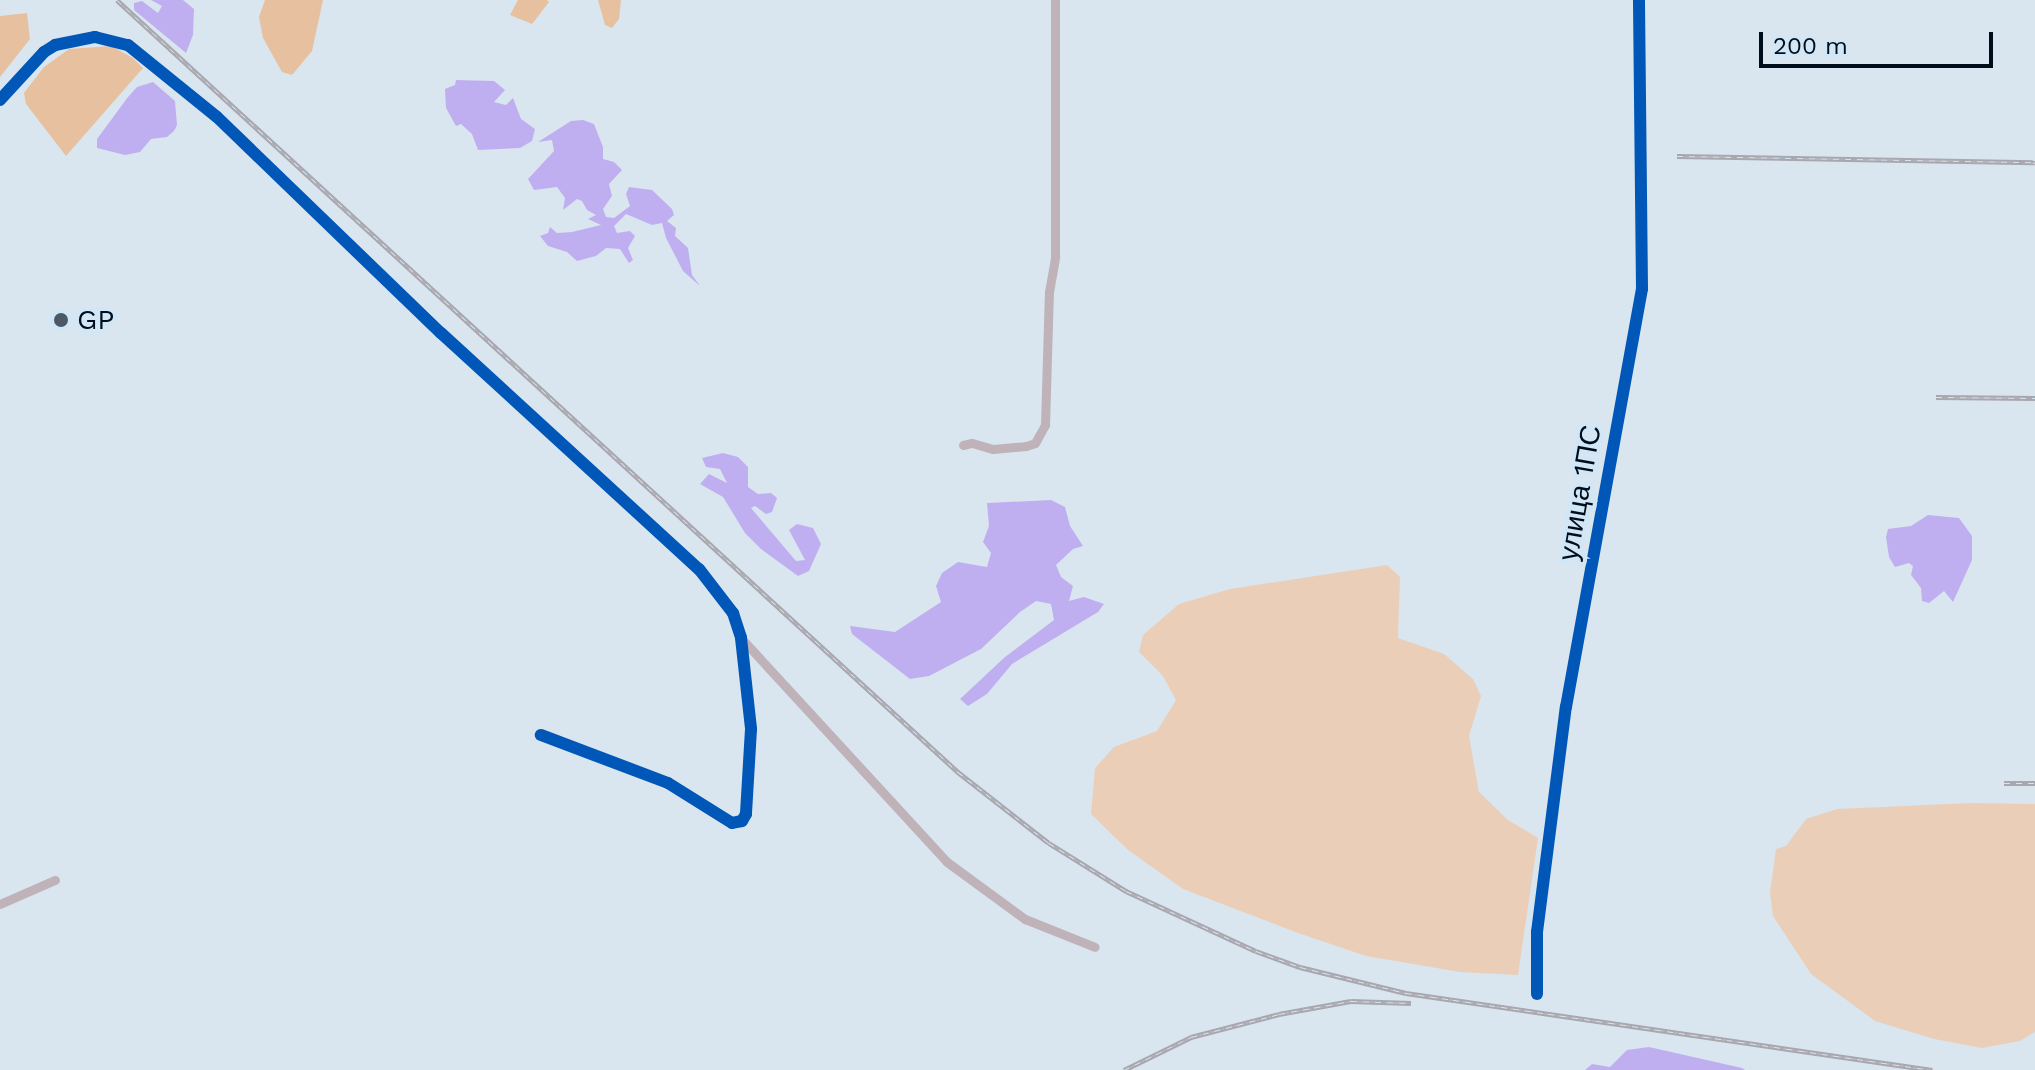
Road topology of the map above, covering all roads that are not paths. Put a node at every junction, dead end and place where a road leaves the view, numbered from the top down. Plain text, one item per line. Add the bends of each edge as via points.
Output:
1 (1055, 0) edge
2 (1639, 0) edge
3 (0, 100) edge
4 (963, 445) dead end
5 (741, 638) junction
6 (541, 735) dead end
7 (55, 880) dead end
8 (0, 904) edge
9 (1095, 947) dead end
10 (1537, 994) dead end

1 - 4 street via 1055,257 1045,425 1035,443 1026,446
2 - 10 street, улица 1ПС via 1642,289 1566,707 1537,932
3 - 5 street via 55,45 95,37 128,45 217,117 441,333 681,551 725,602
5 - 6 street via 751,729 746,814 738,823 668,783
5 - 9 street via 947,862 1025,919
7 - 8 street

